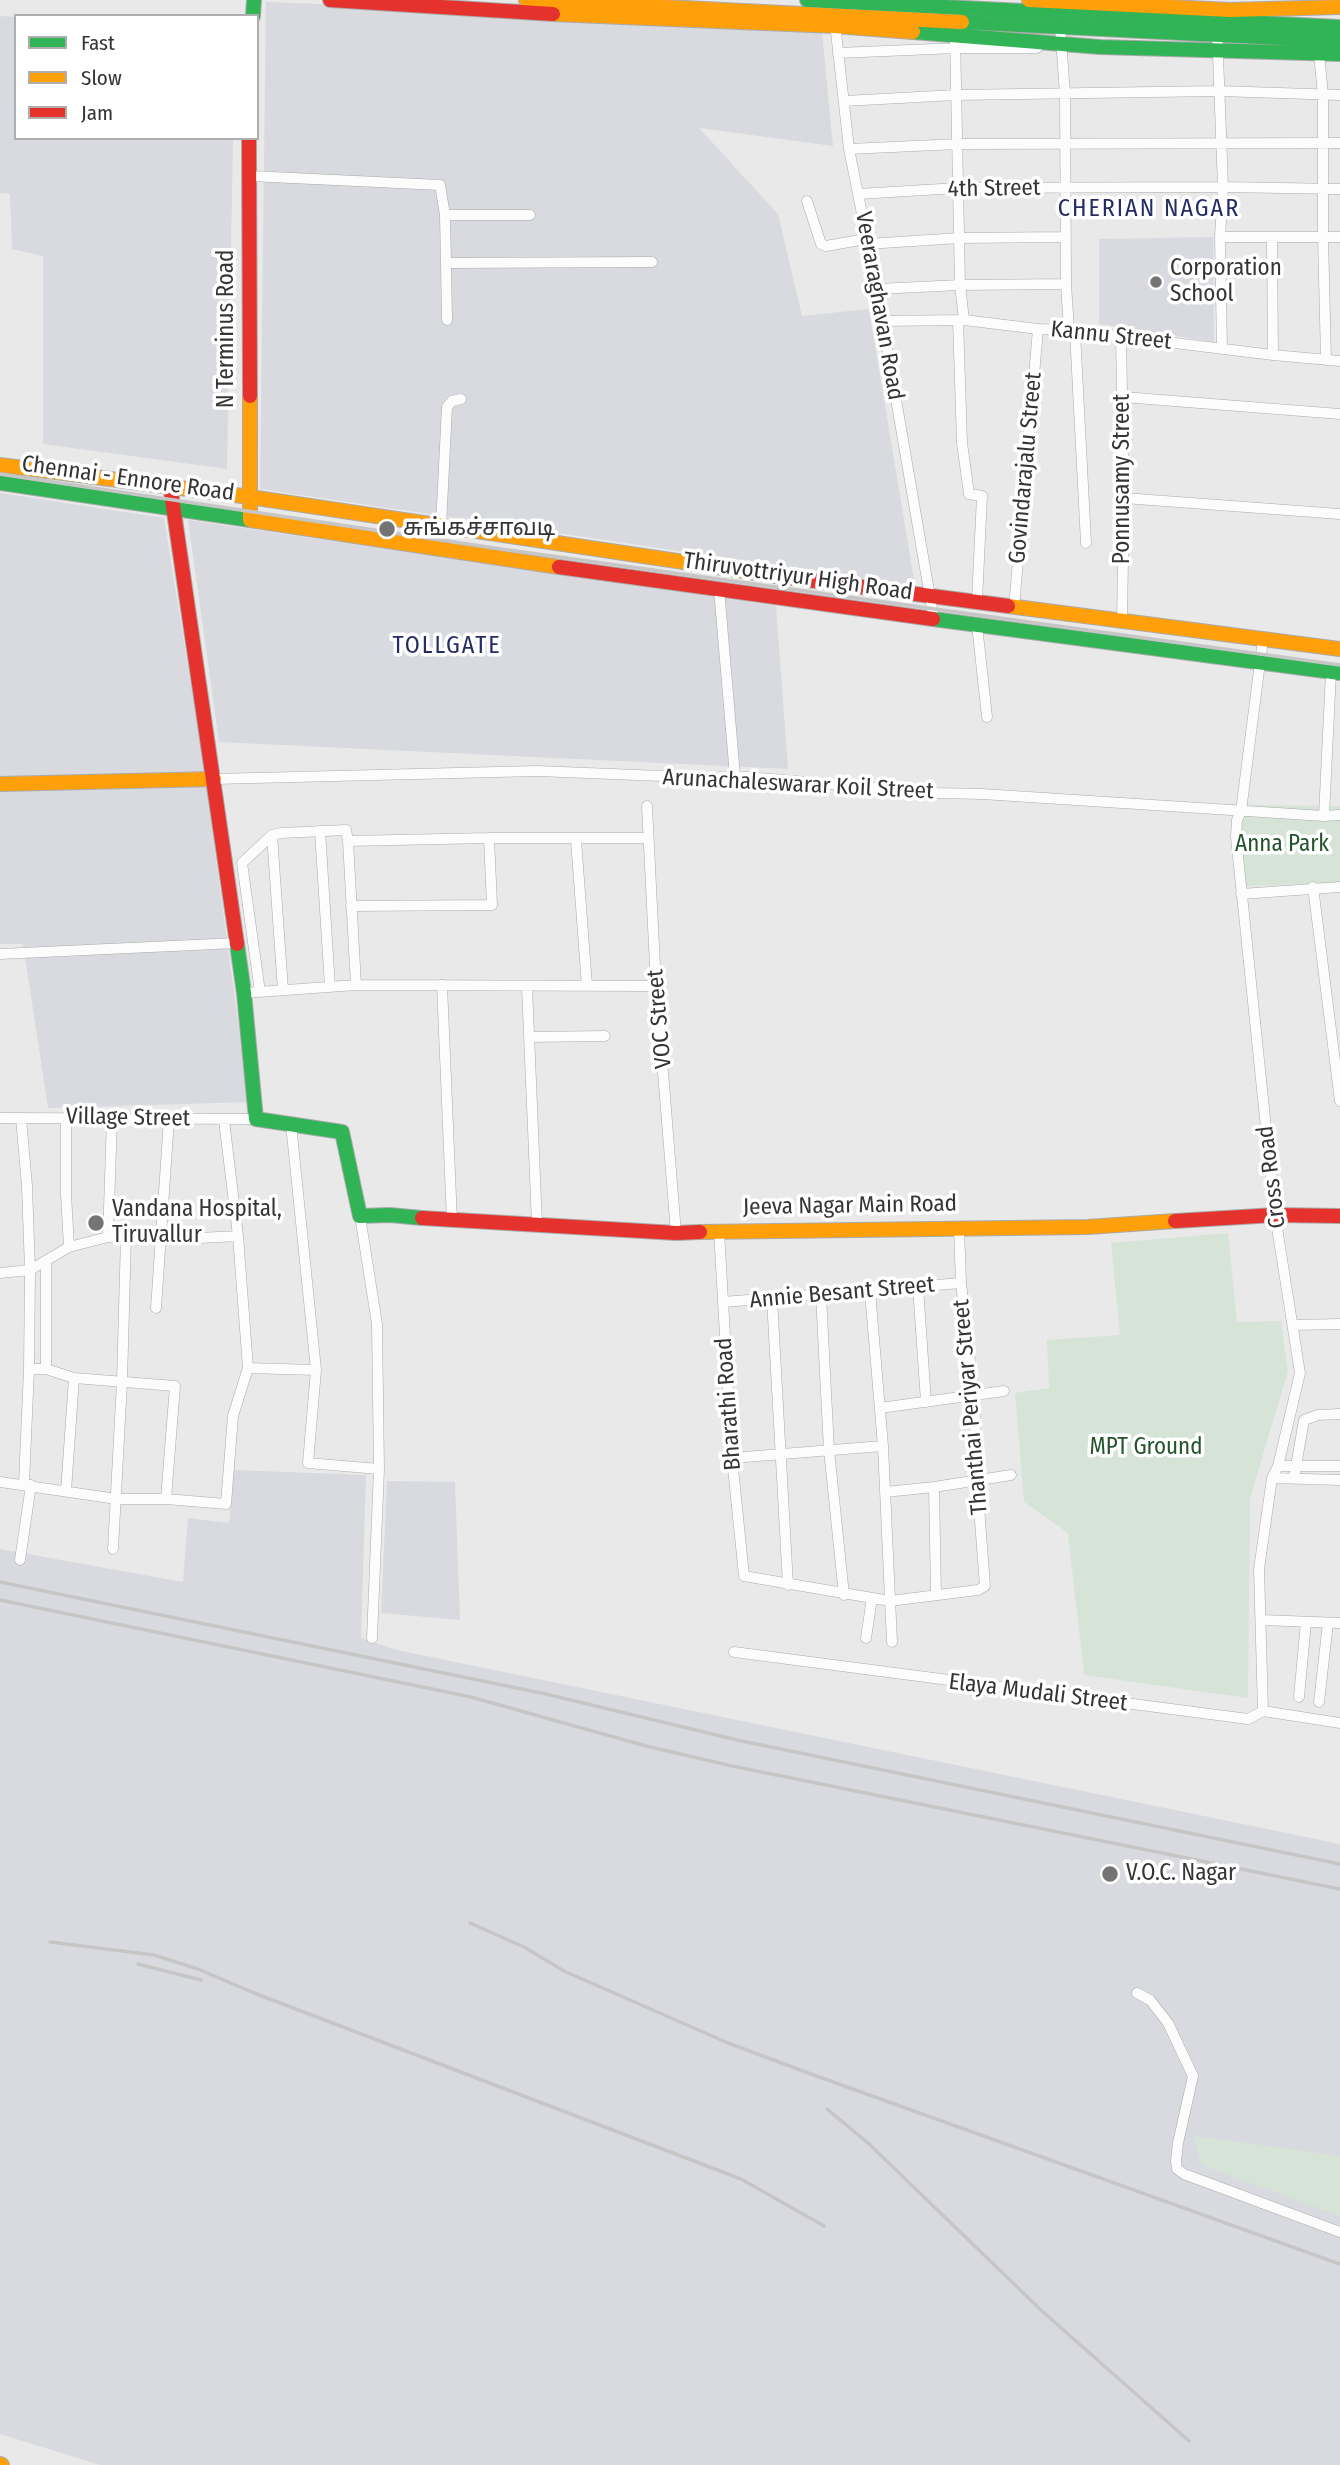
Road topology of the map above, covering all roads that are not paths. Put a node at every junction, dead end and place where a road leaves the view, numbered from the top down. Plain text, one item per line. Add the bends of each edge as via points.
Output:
1 (330, 0) edge
2 (526, 0) edge
3 (807, 0) edge
4 (1029, 0) edge
5 (1340, 7) edge
6 (835, 21) junction
7 (1060, 26) junction
8 (1340, 27) edge
9 (1217, 28) junction
10 (956, 41) junction
11 (1340, 41) edge
12 (1062, 45) junction
13 (1217, 50) junction
14 (838, 53) junction
15 (1319, 54) junction
16 (1340, 54) edge
17 (1219, 91) junction
18 (1065, 94) junction
19 (956, 95) junction
20 (1323, 95) junction
21 (1340, 95) edge
22 (844, 101) junction
23 (249, 140) edge
24 (1221, 142) junction
25 (1324, 143) junction
26 (1340, 143) edge
27 (958, 144) junction
28 (1065, 146) junction
29 (849, 149) junction
30 (250, 176) junction
31 (1223, 187) junction
32 (958, 188) junction
33 (1067, 188) junction
34 (1323, 188) junction
35 (1340, 189) edge
36 (858, 194) junction
37 (807, 201) dead end
38 (445, 215) junction
39 (530, 215) dead end
40 (1066, 237) junction
41 (1220, 237) junction
42 (1272, 237) junction
43 (1323, 237) junction
44 (1340, 237) edge
45 (960, 238) junction
46 (866, 242) junction
47 (446, 262) junction
48 (652, 262) dead end
49 (1066, 284) junction
50 (960, 285) junction
51 (877, 289) junction
52 (447, 320) dead end
53 (961, 320) junction
54 (882, 321) junction
55 (1038, 329) junction
56 (1072, 331) junction
57 (1121, 337) junction
58 (1222, 349) junction
59 (1273, 355) junction
60 (1326, 360) junction
61 (1340, 361) edge
62 (1123, 397) junction
63 (461, 399) dead end
64 (1340, 414) edge
65 (0, 465) edge
66 (0, 483) edge
67 (170, 485) junction
68 (250, 497) junction
69 (1125, 498) junction
70 (172, 508) junction
71 (1340, 514) edge
72 (250, 520) junction
73 (441, 526) junction
74 (1086, 543) dead end
75 (719, 589) junction
76 (931, 596) junction
77 (976, 601) junction
78 (1014, 607) junction
79 (934, 620) junction
80 (1122, 622) junction
81 (977, 625) junction
82 (1263, 639) junction
83 (1340, 649) edge
84 (1259, 663) junction
85 (1336, 672) edge
86 (986, 717) dead end
87 (736, 776) junction
88 (214, 779) junction
89 (0, 784) edge
90 (647, 806) dead end
91 (1221, 810) junction
92 (1241, 811) junction
93 (1340, 815) edge
94 (1324, 816) junction
95 (1237, 828) junction
96 (320, 831) junction
97 (272, 835) junction
98 (489, 838) junction
99 (648, 838) junction
100 (576, 839) junction
101 (348, 841) junction
102 (1313, 887) junction
103 (1340, 887) edge
104 (1241, 894) junction
105 (351, 906) junction
106 (237, 943) junction
107 (0, 954) edge
108 (356, 985) junction
109 (442, 985) junction
110 (587, 986) junction
111 (656, 986) junction
112 (330, 987) junction
113 (527, 987) junction
114 (284, 990) junction
115 (260, 992) junction
116 (244, 993) junction
117 (605, 1036) dead end
118 (529, 1037) junction
119 (1340, 1101) edge
120 (66, 1117) junction
121 (0, 1118) edge
122 (21, 1118) junction
123 (112, 1118) junction
124 (169, 1119) junction
125 (256, 1119) junction
126 (224, 1120) junction
127 (291, 1124) junction
128 (1275, 1215) junction
129 (360, 1216) junction
130 (1340, 1216) edge
131 (452, 1221) junction
132 (537, 1224) junction
133 (959, 1228) junction
134 (719, 1231) junction
135 (676, 1233) junction
136 (126, 1236) junction
137 (239, 1236) junction
138 (108, 1237) junction
139 (161, 1240) junction
140 (69, 1247) junction
141 (46, 1261) junction
142 (30, 1270) junction
143 (0, 1273) edge
144 (961, 1283) junction
145 (918, 1287) junction
146 (870, 1291) junction
147 (821, 1295) junction
148 (772, 1298) junction
149 (723, 1302) junction
150 (156, 1308) dead end
151 (1340, 1324) edge
152 (1293, 1325) junction
153 (248, 1368) junction
154 (29, 1369) junction
155 (46, 1370) junction
156 (316, 1370) junction
157 (74, 1378) junction
158 (122, 1382) junction
159 (1004, 1391) dead end
160 (974, 1396) junction
161 (926, 1402) junction
162 (880, 1408) junction
163 (1340, 1414) edge
164 (883, 1446) junction
165 (830, 1450) junction
166 (779, 1454) junction
167 (732, 1458) junction
168 (1278, 1466) junction
169 (1340, 1466) edge
170 (1296, 1467) junction
171 (379, 1469) junction
172 (1011, 1475) dead end
173 (1272, 1478) junction
174 (1294, 1478) junction
175 (1340, 1480) edge
176 (976, 1481) junction
177 (0, 1482) edge
178 (27, 1484) junction
179 (934, 1487) junction
180 (65, 1491) junction
181 (885, 1492) junction
182 (117, 1499) junction
183 (166, 1499) junction
184 (113, 1549) dead end
185 (20, 1560) dead end
186 (788, 1585) junction
187 (844, 1595) junction
188 (936, 1595) junction
189 (872, 1598) junction
190 (891, 1601) junction
191 (1262, 1620) junction
192 (1306, 1622) junction
193 (1328, 1623) junction
194 (1340, 1623) edge
195 (372, 1638) dead end
196 (866, 1638) dead end
197 (892, 1642) dead end
198 (734, 1652) dead end
199 (1299, 1697) dead end
200 (1319, 1702) dead end
201 (1263, 1711) junction
202 (1340, 1723) edge
203 (1137, 1993) dead end
204 (1340, 2232) edge

1 - 6 main road via 636,19
2 - 6 main road
3 - 9 main road
4 - 5 main road via 1230,10
6 - 7 main road
6 - 10 main road
6 - 14 street, Veeraraghavan Road
7 - 9 main road
7 - 12 street
8 - 9 main road
9 - 11 main road
9 - 13 street
10 - 12 main road
10 - 14 street
10 - 19 street
12 - 13 main road
12 - 18 street
13 - 15 main road
13 - 17 street
14 - 22 street, Veeraraghavan Road
15 - 16 main road
15 - 20 street
17 - 18 street
17 - 20 street
17 - 24 street
18 - 19 street
18 - 28 street
19 - 22 street
19 - 27 street
20 - 21 street
20 - 25 street
22 - 29 street, Veeraraghavan Road
23 - 30 main road, N Terminus Road
24 - 25 street
24 - 28 street
24 - 31 street
25 - 26 street
25 - 34 street
27 - 28 street
27 - 29 street
27 - 32 street
28 - 33 street
29 - 36 street, Veeraraghavan Road
30 - 38 street via 439,185
30 - 68 main road, N Terminus Road
31 - 33 street, 4th Street
31 - 34 street, 4th Street
31 - 41 street
32 - 33 street, 4th Street
32 - 36 street, 4th Street
32 - 45 street
33 - 40 street
34 - 35 street, 4th Street
34 - 43 street
36 - 46 street, Veeraraghavan Road
37 - 46 street via 821,244
38 - 39 street
38 - 47 street
40 - 45 street
40 - 49 street
41 - 42 street
41 - 58 street
42 - 43 street
42 - 59 street
43 - 44 street
43 - 60 street
45 - 46 street
45 - 50 street
46 - 51 street, Veeraraghavan Road
47 - 48 street
47 - 52 street
49 - 50 street
49 - 56 street
50 - 51 street
50 - 53 street
51 - 54 street, Veeraraghavan Road
53 - 54 street, Kannu Street
53 - 55 street, Kannu Street
53 - 77 street via 962,443 969,494 982,496
54 - 76 street, Veeraraghavan Road
55 - 56 street, Kannu Street
55 - 78 street, Govindarajalu Street
56 - 57 street, Kannu Street
56 - 74 street
57 - 58 street, Kannu Street
57 - 62 street, Ponnusamy Street
58 - 59 street, Kannu Street
59 - 60 street, Kannu Street
60 - 61 street, Kannu Street
62 - 64 street
62 - 69 street, Ponnusamy Street
63 - 73 street via 447,407
65 - 67 main road, Chennai - Ennore Road
66 - 70 main road, Chennai - Ennore Road
67 - 68 main road, Chennai - Ennore Road
67 - 70 main road
68 - 72 main road, N Terminus Road
68 - 73 main road, Thiruvottriyur High Road
69 - 71 street
69 - 80 street, Ponnusamy Street
70 - 72 main road, Chennai - Ennore Road
70 - 88 main road
72 - 75 main road, Thiruvottriyur High Road
73 - 76 main road, Thiruvottriyur High Road
75 - 79 main road, Thiruvottriyur High Road
75 - 87 street
76 - 77 main road, Thiruvottriyur High Road
76 - 79 street, Veeraraghavan Road
77 - 78 main road, Thiruvottriyur High Road
78 - 80 main road, Thiruvottriyur High Road
79 - 81 main road, Thiruvottriyur High Road
80 - 82 main road, Thiruvottriyur High Road
81 - 84 main road, Thiruvottriyur High Road
81 - 86 street
82 - 83 main road, Thiruvottriyur High Road
82 - 84 street, Cross Road
84 - 85 main road, Thiruvottriyur High Road
84 - 92 street, Cross Road
85 - 94 street
87 - 88 street, Arunachaleswarar Koil Street via 537,771
87 - 91 street, Arunachaleswarar Koil Street
88 - 89 main road
88 - 106 main road
90 - 99 street, VOC Street
91 - 92 street, Arunachaleswarar Koil Street
91 - 95 street
92 - 94 street, Arunachaleswarar Koil Street
92 - 95 street, Cross Road
93 - 94 street, Arunachaleswarar Koil Street
95 - 104 street, Cross Road
96 - 97 street
96 - 101 street via 346,830
96 - 112 street
97 - 114 street
97 - 115 street via 242,863
98 - 100 street
98 - 101 street
98 - 105 street via 492,905
99 - 100 street
99 - 111 street, VOC Street
100 - 110 street
101 - 105 street
102 - 103 street
102 - 104 street
102 - 119 street
104 - 128 street, Cross Road
105 - 108 street
106 - 107 street
106 - 116 main road
108 - 109 street
108 - 112 street
109 - 113 street
109 - 131 street
110 - 111 street
110 - 113 street
111 - 135 street, VOC Street
112 - 114 street
113 - 118 street
114 - 115 street
115 - 116 street
116 - 125 main road
117 - 118 street
118 - 132 street
120 - 122 street, Village Street
120 - 123 street, Village Street
120 - 140 street
121 - 122 street, Village Street
122 - 142 street
123 - 124 street, Village Street
123 - 138 street
124 - 126 street, Village Street
124 - 139 street
125 - 126 street, Village Street
125 - 127 main road
126 - 137 street
127 - 129 main road via 342,1132
127 - 156 street
128 - 130 main road, Jeeva Nagar Main Road
128 - 133 main road, Jeeva Nagar Main Road via 1088,1227
128 - 152 street, Cross Road
129 - 131 main road, Jeeva Nagar Main Road
129 - 171 street via 377,1324
131 - 132 main road, Jeeva Nagar Main Road
132 - 135 main road, Jeeva Nagar Main Road
133 - 134 main road, Jeeva Nagar Main Road
133 - 144 street, Thanthai Periyar Street
134 - 135 main road, Jeeva Nagar Main Road
134 - 149 street, Bharathi Road
136 - 138 street
136 - 139 street
136 - 158 street
137 - 139 street
137 - 153 street
138 - 140 street
139 - 150 street
140 - 141 street
141 - 142 street
141 - 155 street
142 - 143 street
142 - 154 street
144 - 145 street, Annie Besant Street
144 - 160 street, Thanthai Periyar Street
145 - 146 street, Annie Besant Street
145 - 161 street
146 - 147 street, Annie Besant Street
146 - 162 street
147 - 148 street, Annie Besant Street
147 - 165 street
148 - 149 street, Annie Besant Street
148 - 166 street
149 - 167 street, Bharathi Road
151 - 152 street
152 - 168 street, Cross Road via 1300,1373
153 - 156 street
153 - 183 street via 233,1416 226,1504
154 - 155 street
154 - 178 street
155 - 157 street
156 - 171 street via 308,1463
157 - 158 street
157 - 180 street
158 - 182 street
158 - 183 street via 175,1386
159 - 160 street
160 - 161 street
160 - 176 street, Thanthai Periyar Street
161 - 162 street
162 - 164 street
163 - 170 street via 1304,1420
164 - 165 street
164 - 181 street
165 - 166 street
165 - 187 street
166 - 167 street
166 - 186 street
167 - 186 street, Bharathi Road via 744,1576
168 - 170 street
168 - 173 street, Cross Road
169 - 170 street
170 - 174 street
171 - 195 street
172 - 176 street
173 - 174 street
173 - 191 street, Cross Road via 1259,1569
174 - 175 street
176 - 179 street
176 - 188 street, Thanthai Periyar Street via 985,1586
177 - 178 street
178 - 180 street
178 - 185 street
179 - 181 street
179 - 188 street
180 - 182 street
181 - 190 street
182 - 183 street
182 - 184 street
186 - 187 street
187 - 189 street
188 - 190 street
189 - 190 street
189 - 196 street
190 - 197 street
191 - 192 street
191 - 201 street, Cross Road
192 - 193 street
192 - 199 street
193 - 194 street
193 - 200 street
198 - 201 street, Elaya Mudali Street via 1248,1719
201 - 202 street, Elaya Mudali Street
203 - 204 street via 1150,2000 1168,2023 1193,2076 1175,2161 1178,2169

